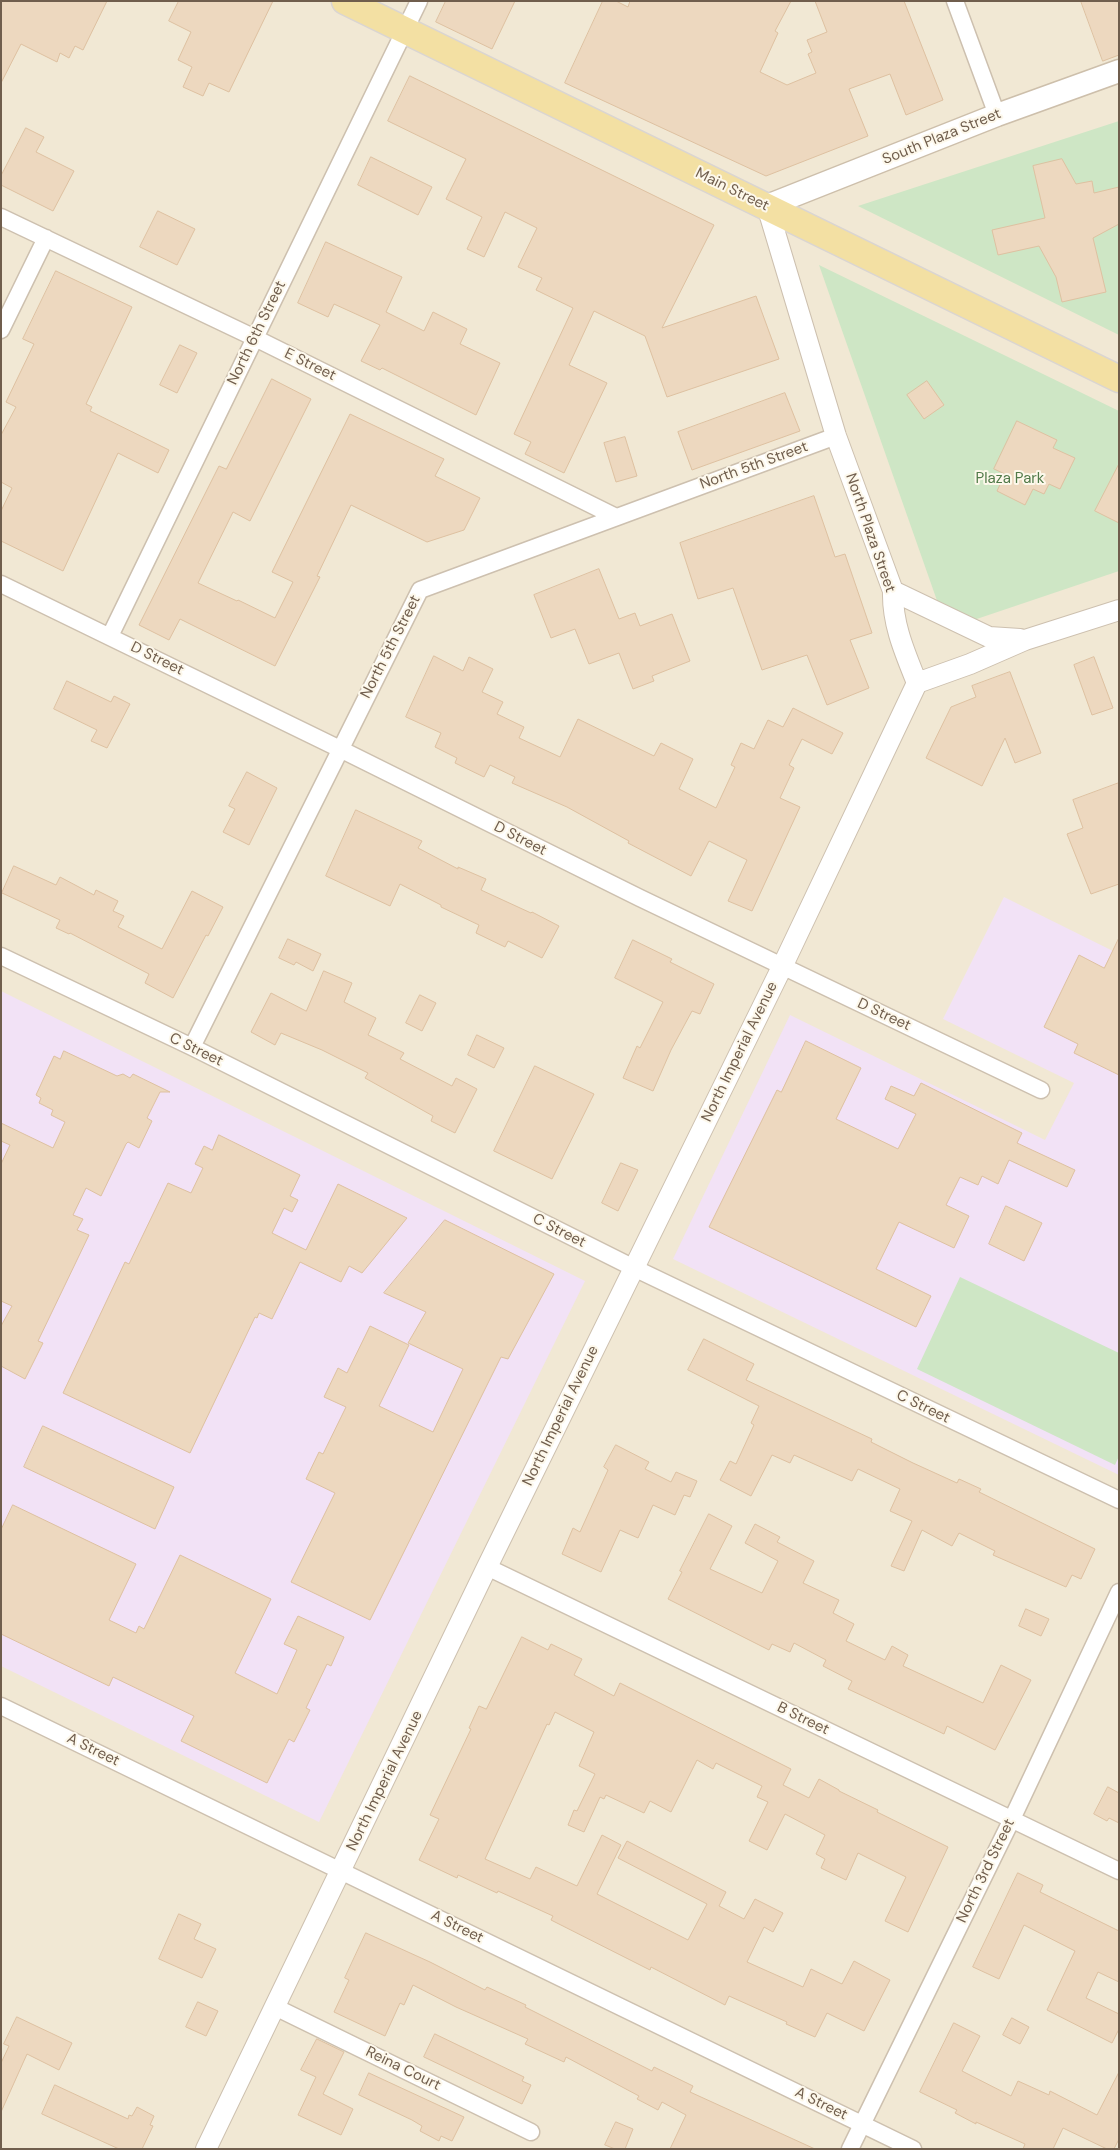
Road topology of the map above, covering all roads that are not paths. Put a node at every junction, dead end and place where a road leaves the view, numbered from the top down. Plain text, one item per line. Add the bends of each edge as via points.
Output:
1 (345, 1) edge
2 (419, 1) edge
3 (955, 1) edge
4 (405, 31) junction
5 (1119, 71) edge
6 (997, 115) junction
7 (767, 206) junction
8 (1, 216) edge
9 (46, 238) junction
10 (1, 330) edge
11 (255, 338) junction
12 (1119, 379) edge
13 (836, 436) junction
14 (616, 517) junction
15 (1, 584) edge
16 (892, 591) junction
17 (1119, 610) edge
18 (110, 636) junction
19 (1025, 640) junction
20 (917, 683) junction
21 (340, 749) junction
22 (1, 956) edge
23 (782, 966) junction
24 (192, 1047) junction
25 (1041, 1090) dead end
26 (634, 1268) junction
27 (1119, 1500) edge
28 (487, 1567) junction
29 (1119, 1592) edge
30 (1, 1706) edge
31 (1012, 1819) junction
32 (342, 1871) junction
33 (1119, 1871) edge
34 (275, 2007) junction
35 (862, 2124) junction
36 (531, 2132) dead end
37 (206, 2149) edge
38 (850, 2149) edge
39 (913, 2149) edge

1 - 4 main road, Main Street
2 - 4 street, North 6th Street
3 - 6 street
4 - 7 main road, Main Street
4 - 11 street, North 6th Street
5 - 6 main road, South Plaza Street
6 - 7 main road, South Plaza Street
7 - 12 main road, Main Street
7 - 13 street, North Plaza Street
8 - 9 street, E Street
9 - 10 street
9 - 11 street, E Street
11 - 14 street, E Street
11 - 18 street, North 6th Street
13 - 14 street, North 5th Street
13 - 16 street, North Plaza Street
14 - 21 street, North 5th Street via 420,590
15 - 18 street, D Street
16 - 19 street via 989,637
16 - 20 street, North Plaza Street via 892,608 899,636
17 - 19 street
18 - 21 street, D Street
19 - 20 street
20 - 23 street, North Imperial Avenue
21 - 23 street, D Street
21 - 24 street, North 5th Street
22 - 24 street, C Street
23 - 25 street, D Street
23 - 26 street, North Imperial Avenue
24 - 26 street, C Street
26 - 27 street, C Street
26 - 28 street, North Imperial Avenue
28 - 31 street, B Street
28 - 32 street, North Imperial Avenue
29 - 31 street, North 3rd Street
30 - 32 street, A Street
31 - 33 street, B Street
31 - 35 street, North 3rd Street
32 - 34 street, North Imperial Avenue
32 - 35 street, A Street
34 - 36 street, Reina Court
34 - 37 street, North Imperial Avenue
35 - 38 street, North 3rd Street
35 - 39 street, A Street

